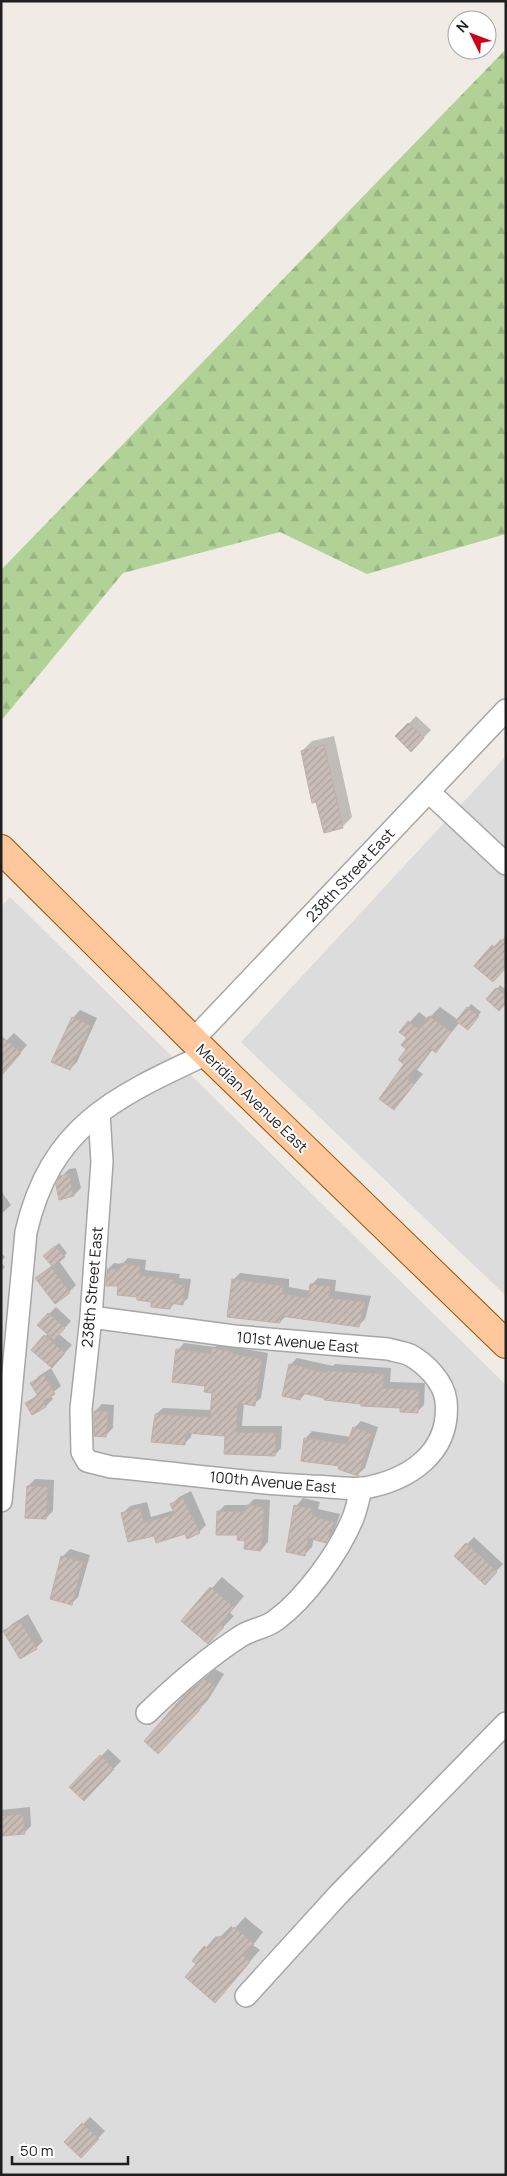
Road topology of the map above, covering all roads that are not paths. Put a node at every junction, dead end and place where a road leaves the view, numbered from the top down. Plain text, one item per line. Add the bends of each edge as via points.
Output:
1 (506, 710) edge
2 (429, 792) junction
3 (1, 849) edge
4 (506, 864) edge
5 (200, 1047) junction
6 (99, 1113) junction
7 (91, 1317) junction
8 (506, 1344) edge
9 (440, 1437) joint
10 (87, 1461) joint
11 (361, 1488) junction
12 (1, 1501) edge
13 (147, 1713) dead end
14 (506, 1723) edge
15 (246, 1996) dead end

1 - 2 street, 238th Street East
2 - 4 street
2 - 5 street, 238th Street East
3 - 5 main road, Meridian Avenue East
5 - 6 street
5 - 8 main road, Meridian Avenue East
6 - 7 street, 238th Street East via 102,1162
6 - 12 street via 60,1151 32,1205 26,1232
7 - 9 street, 101st Avenue East via 243,1337 388,1349 409,1355 430,1372 444,1392 446,1414
7 - 10 street, 238th Street East via 81,1409 82,1452
9 - 11 street, 100th Avenue East via 426,1459 414,1470 399,1479
10 - 11 street, 100th Avenue East via 111,1467 279,1484
11 - 13 street via 353,1517 332,1558 293,1605 274,1622 247,1632 227,1645 180,1681
14 - 15 street via 338,1895

